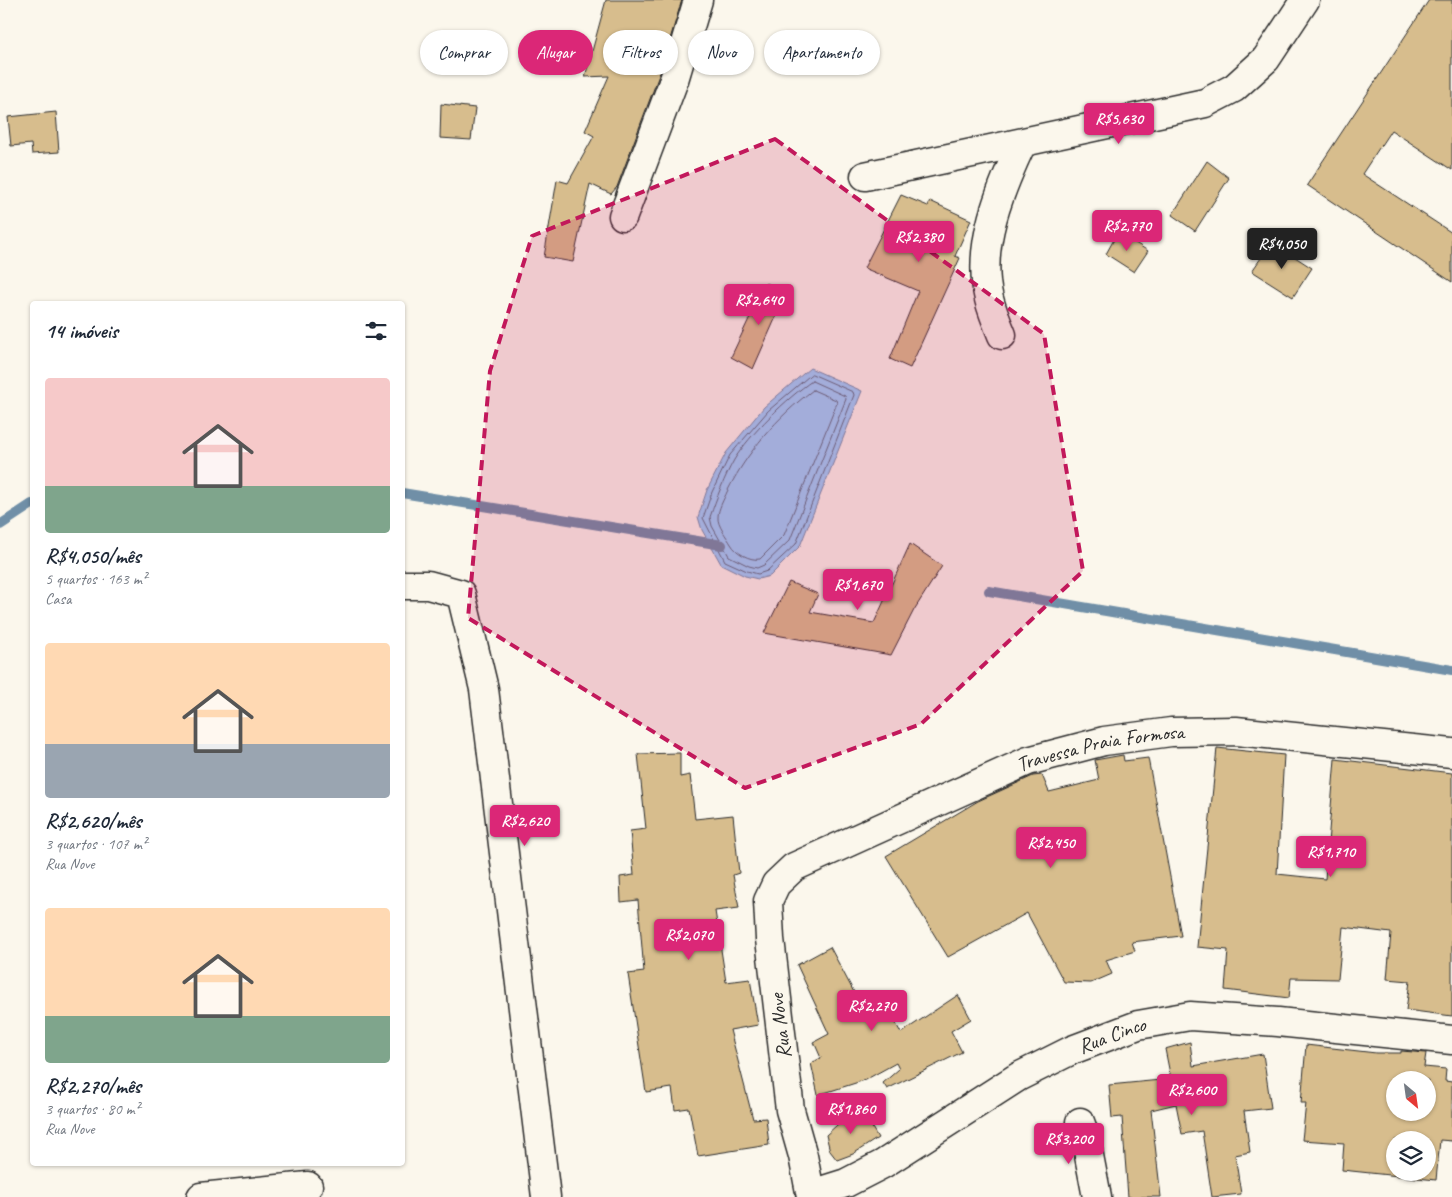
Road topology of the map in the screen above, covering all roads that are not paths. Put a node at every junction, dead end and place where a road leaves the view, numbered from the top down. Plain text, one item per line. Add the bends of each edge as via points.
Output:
1 (698, 0) edge
2 (1305, 0) edge
3 (1022, 143) junction
4 (865, 176) dead end
5 (623, 216) dead end
6 (1002, 335) dead end
7 (405, 585) edge
8 (1452, 753) edge
9 (776, 884) joint
10 (1452, 1040) edge
11 (1080, 1122) dead end
12 (307, 1182) edge
13 (811, 1195) edge
14 (201, 1197) edge
15 (546, 1197) edge
16 (1097, 1197) edge

1 - 5 street via 674,80
2 - 3 street via 1266,59 1234,88 1212,100
3 - 4 street
3 - 6 street via 1003,184 991,222 986,263 988,297
7 - 15 street via 428,586 461,594 468,616 484,689
8 - 9 street, Travessa Praia Formosa via 1236,731 1171,732 1104,741 1028,761 794,867
9 - 13 street, Rua Nove via 768,902 770,939 790,1110
10 - 13 street, Rua Cinco via 1190,1016 1138,1025 1072,1050 1018,1077 883,1164 846,1183
11 - 16 street
12 - 14 street

